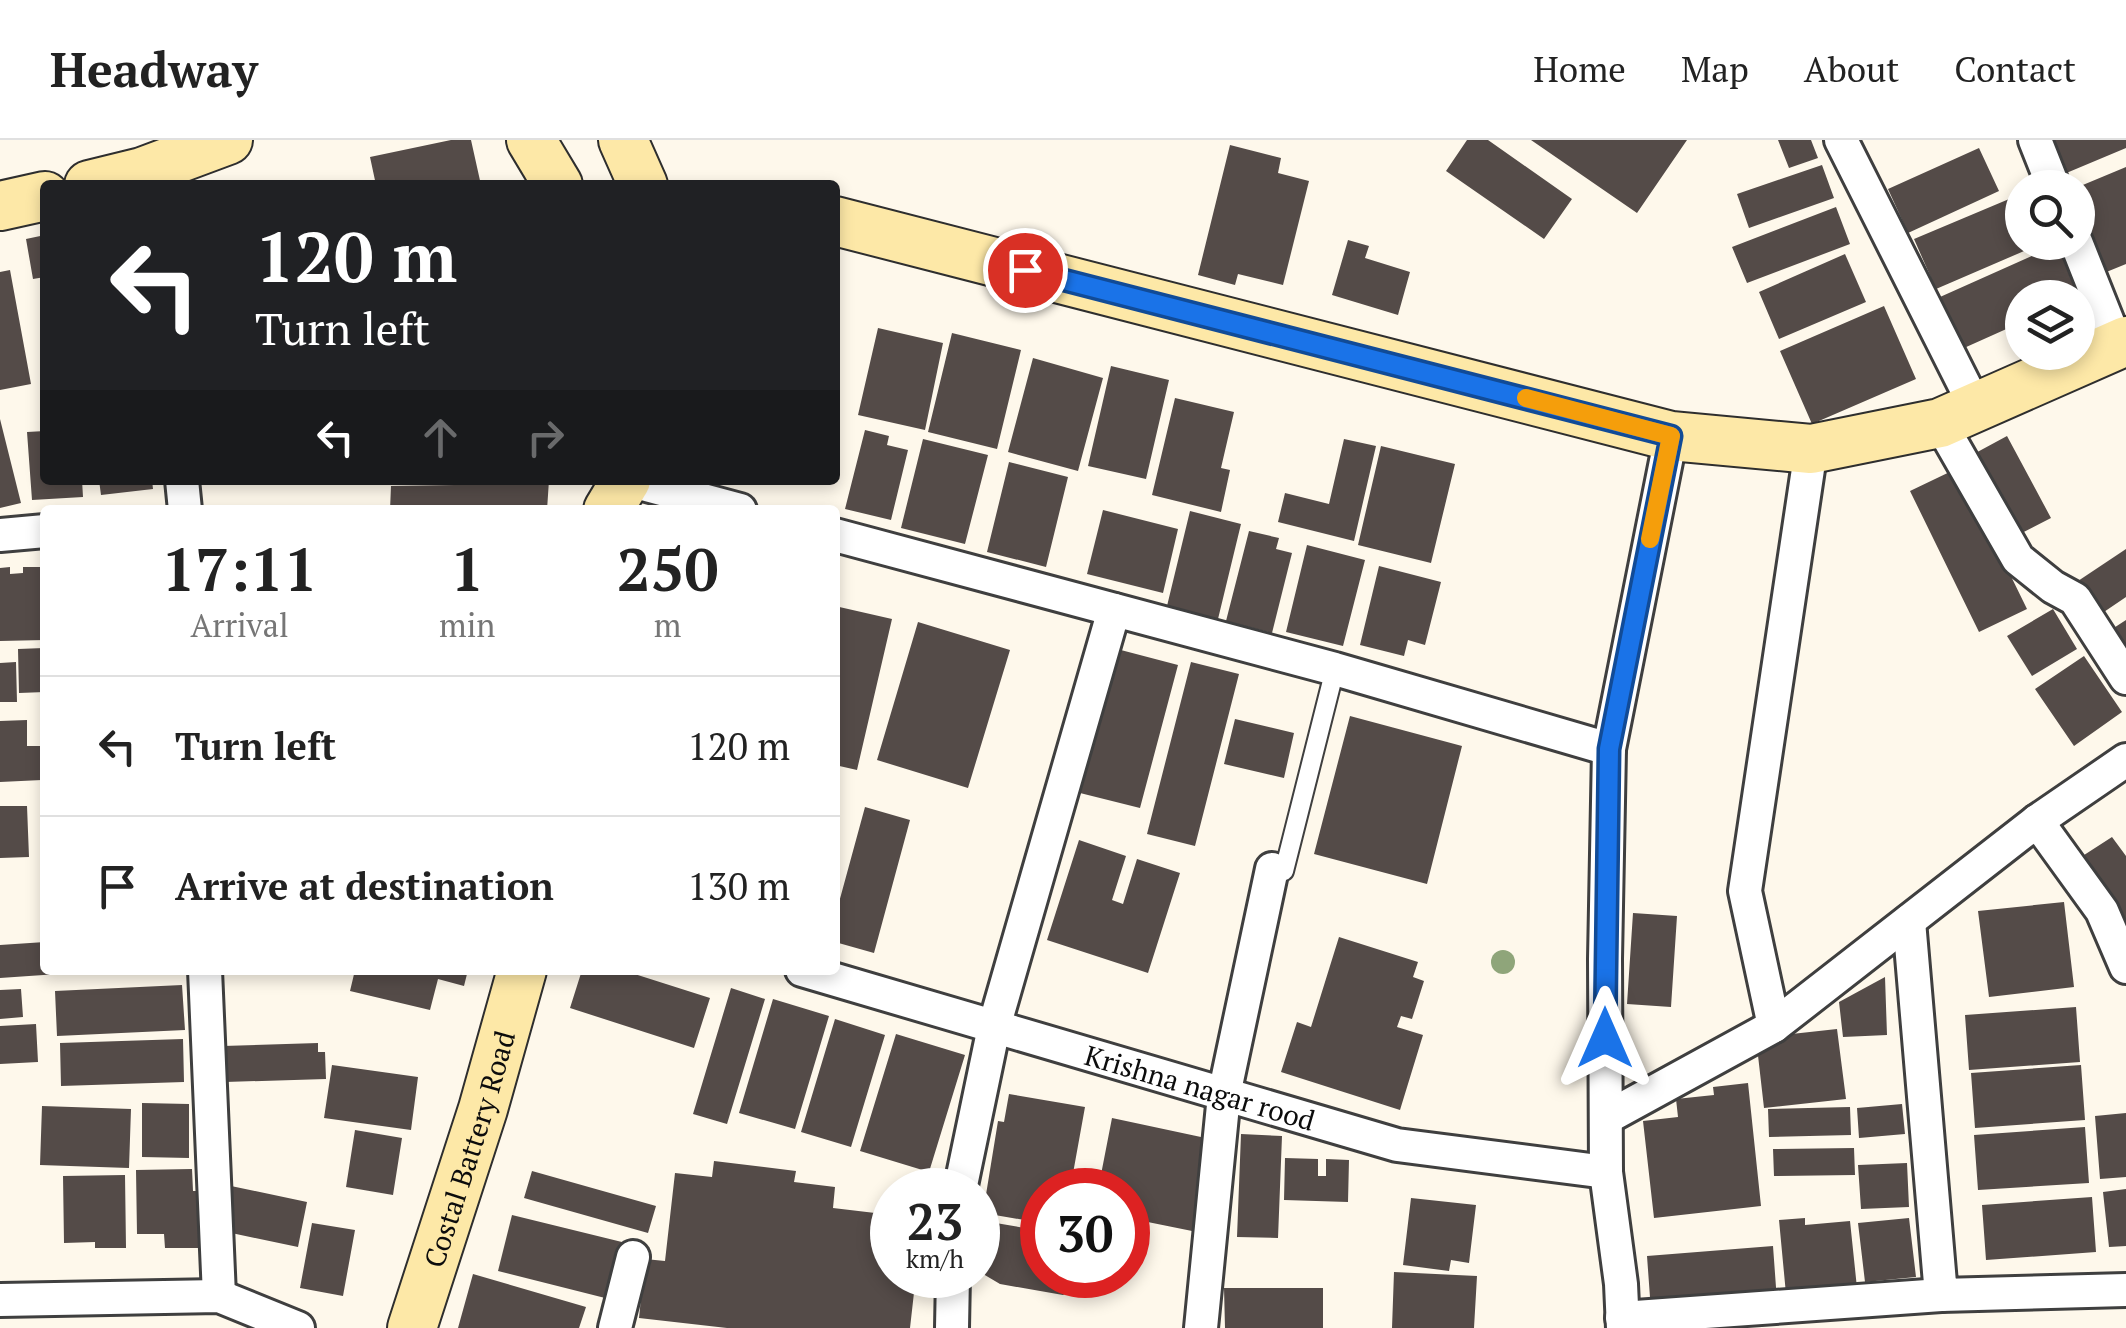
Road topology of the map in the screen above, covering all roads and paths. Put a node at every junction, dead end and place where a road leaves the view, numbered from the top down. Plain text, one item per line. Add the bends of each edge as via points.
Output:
1 (228, 140) edge
2 (531, 140) edge
3 (623, 140) edge
4 (1841, 140) edge
5 (2036, 140) edge
6 (2047, 170) edge
7 (143, 179) edge
8 (555, 180) edge
9 (641, 180) edge
10 (40, 197) edge
11 (0, 206) edge
12 (840, 221) edge
13 (2084, 260) edge
14 (2122, 343) edge
15 (1958, 416) junction
16 (1671, 436) junction
17 (1811, 450) junction
18 (623, 485) edge
19 (646, 485) edge
20 (608, 505) edge
21 (721, 505) edge
22 (40, 531) edge
23 (0, 534) edge
24 (840, 536) edge
25 (1114, 610) junction
26 (1335, 668) junction
27 (2126, 678) edge
28 (1609, 749) junction
29 (2126, 760) edge
30 (2037, 822) junction
31 (1278, 870) joint
32 (1909, 921) junction
33 (2126, 967) edge
34 (205, 975) edge
35 (521, 975) edge
36 (819, 975) edge
37 (1774, 1026) junction
38 (994, 1027) junction
39 (1224, 1094) junction
40 (1606, 1118) junction
41 (965, 1168) edge
42 (1606, 1172) junction
43 (633, 1256) dead end
44 (2126, 1290) edge
45 (1941, 1295) junction
46 (219, 1296) junction
47 (953, 1298) edge
48 (0, 1300) edge
49 (1623, 1323) edge
50 (298, 1328) edge
51 (412, 1328) edge
52 (615, 1328) edge
53 (952, 1328) edge
54 (1201, 1328) edge

1 - 7 street
2 - 8 street
3 - 9 street
4 - 15 street
5 - 6 street
10 - 11 street
12 - 16 street
13 - 14 street
14 - 15 street
15 - 17 street
15 - 27 street via 2018,559 2075,599
16 - 17 street
16 - 28 street
17 - 37 street via 1746,891
18 - 20 street
19 - 21 street
22 - 23 street
24 - 25 street
25 - 26 street
25 - 38 street
26 - 28 street
26 - 31 lane
28 - 40 street
29 - 30 street
30 - 32 street
30 - 33 street via 2102,911
31 - 39 street
32 - 37 street
32 - 45 street
34 - 46 street
35 - 51 street, Costal Battery Road
36 - 38 street, Krishna nagar rood
37 - 40 street
38 - 39 street, Krishna nagar rood
38 - 41 street
39 - 42 street, Krishna nagar rood via 1398,1146
39 - 54 street
40 - 42 street
42 - 49 street
43 - 52 street
44 - 45 street
45 - 49 street
46 - 48 street
46 - 50 street
47 - 53 street

